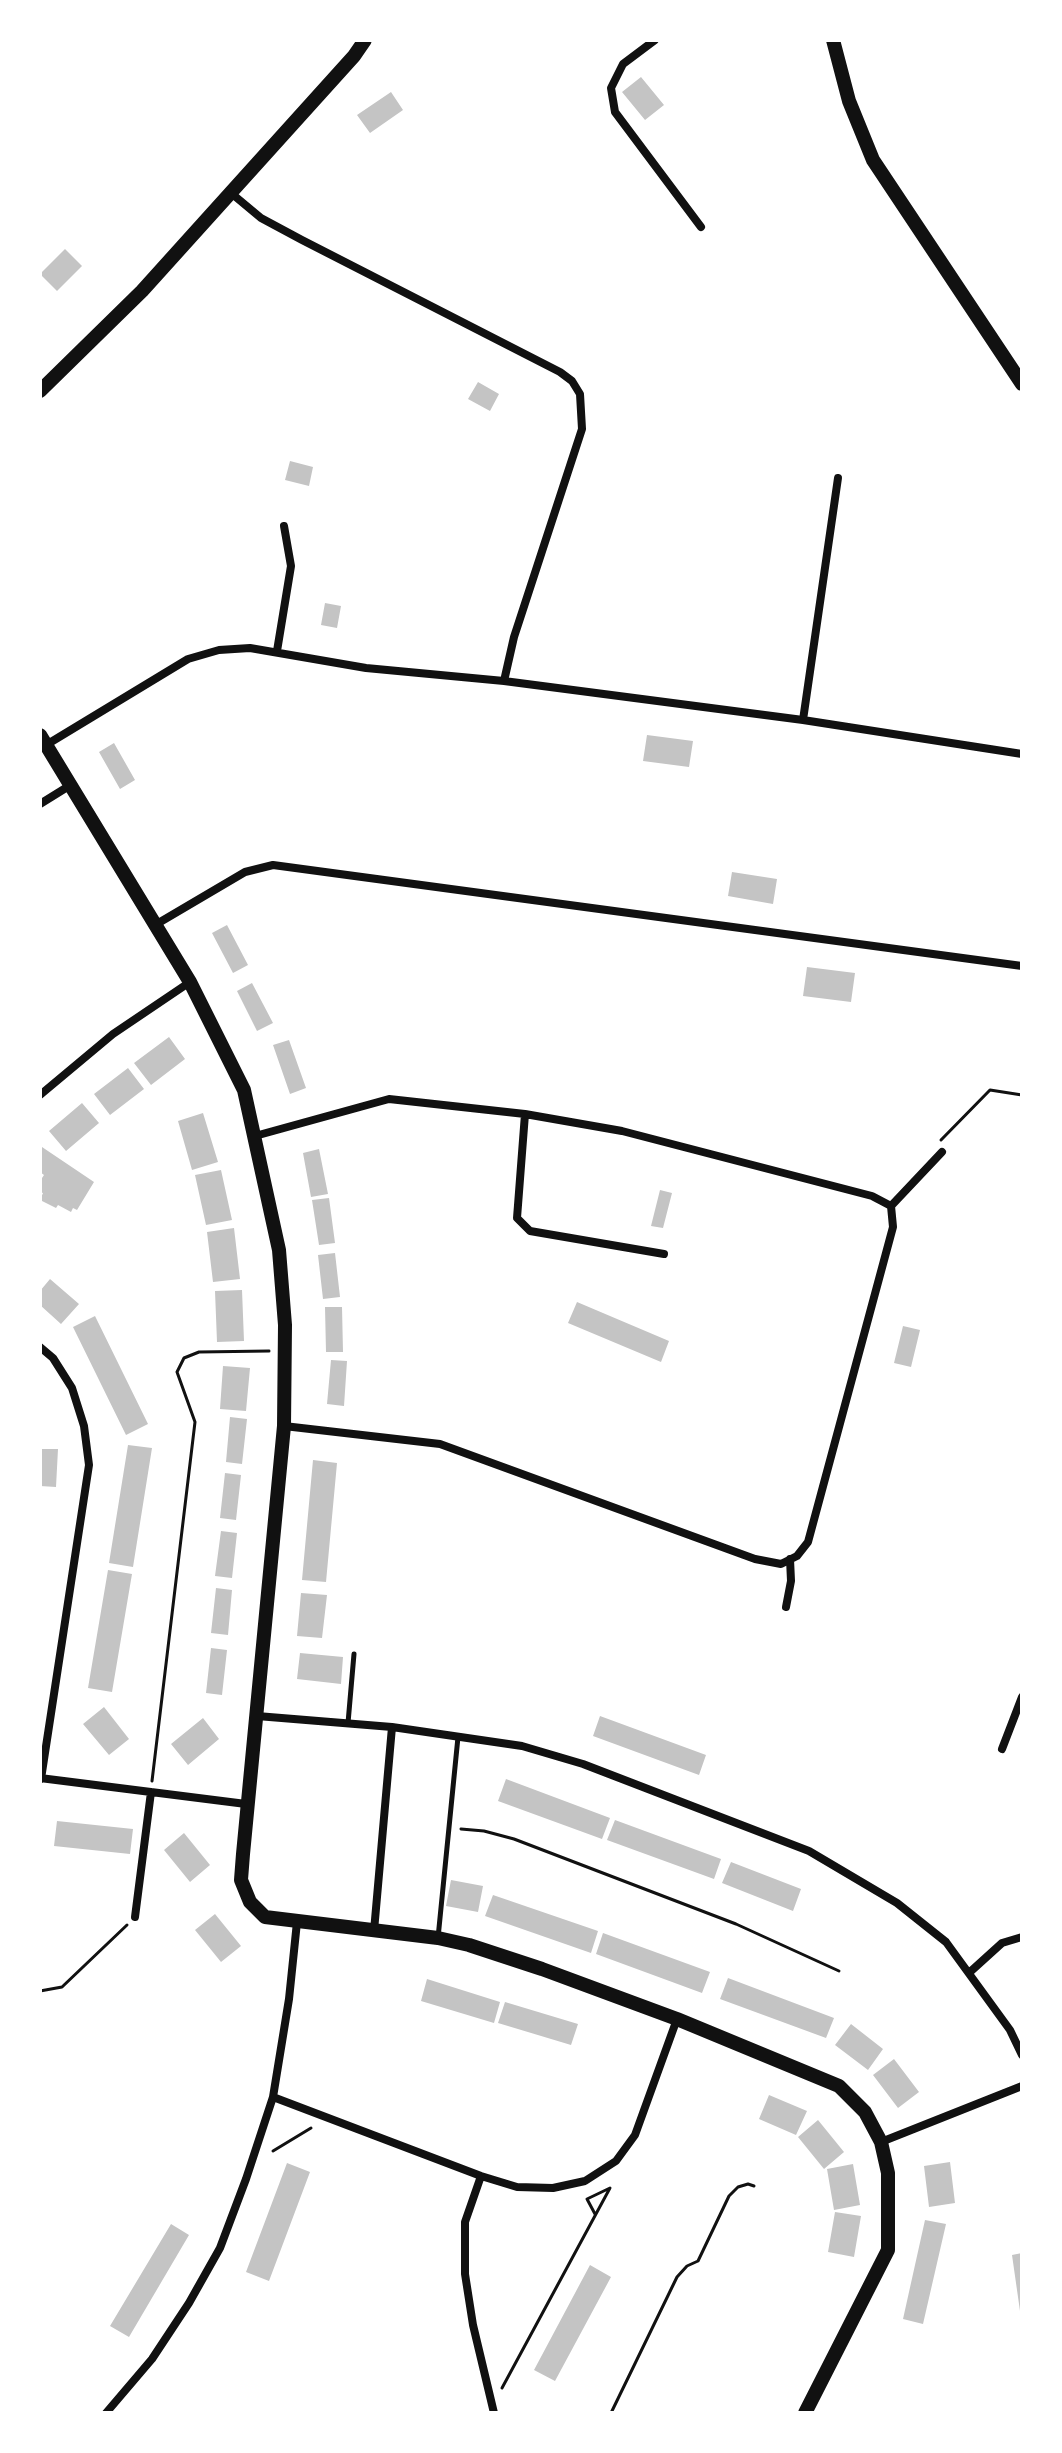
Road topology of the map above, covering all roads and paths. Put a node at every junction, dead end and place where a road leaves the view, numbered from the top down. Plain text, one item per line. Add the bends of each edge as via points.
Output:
1 (365, 40) edge
2 (655, 40) edge
3 (833, 40) edge
4 (231, 193) junction
5 (701, 227) dead end
6 (1022, 384) edge
7 (40, 391) edge
8 (838, 478) dead end
9 (284, 526) dead end
10 (277, 651) junction
11 (504, 681) junction
12 (803, 720) junction
13 (43, 740) edge
14 (1022, 754) edge
15 (69, 786) junction
16 (40, 804) edge
17 (154, 925) junction
18 (1022, 966) edge
19 (190, 982) junction
20 (40, 1095) edge
21 (1022, 1095) edge
22 (525, 1114) junction
23 (255, 1136) junction
24 (941, 1138) dead end
25 (942, 1152) dead end
26 (891, 1206) junction
27 (664, 1254) dead end
28 (40, 1347) edge
29 (285, 1350) junction
30 (284, 1426) junction
31 (790, 1559) junction
32 (786, 1607) dead end
33 (354, 1654) dead end
34 (1022, 1697) edge
35 (257, 1716) junction
36 (348, 1723) junction
37 (392, 1727) junction
38 (458, 1736) junction
39 (1002, 1749) dead end
40 (41, 1778) edge
41 (151, 1792) junction
42 (246, 1804) junction
43 (450, 1828) junction
44 (135, 1917) joint
45 (297, 1922) junction
46 (374, 1931) junction
47 (1022, 1937) edge
48 (438, 1938) junction
49 (839, 1971) dead end
50 (970, 1972) junction
51 (40, 1991) edge
52 (677, 2019) junction
53 (1022, 2055) edge
54 (1022, 2086) edge
55 (273, 2097) junction
56 (311, 2128) dead end
57 (881, 2142) junction
58 (273, 2151) dead end
59 (481, 2176) junction
60 (754, 2186) dead end
61 (595, 2214) junction
62 (492, 2402) junction
63 (106, 2413) edge
64 (494, 2413) edge
65 (611, 2413) edge
66 (805, 2413) edge

1 - 4 street
2 - 5 street via 623,64 611,88 615,112
3 - 6 street via 849,101 873,160
4 - 7 street
4 - 11 street via 261,218 560,372 580,394 582,429
8 - 12 street
9 - 10 street via 291,566
10 - 11 street via 366,668
10 - 13 street via 219,650 188,659
11 - 12 street
12 - 14 street
13 - 15 street
15 - 16 street
15 - 17 street
17 - 18 street via 245,872 273,865
17 - 19 street
19 - 20 street via 113,1034
19 - 23 street via 244,1090
21 - 24 path via 990,1090
22 - 23 street via 389,1099
22 - 26 street via 622,1131 872,1196
22 - 27 street via 517,1218 530,1231
23 - 29 street via 279,1250
25 - 26 street
26 - 31 street via 893,1227 808,1542
28 - 40 street via 72,1388 89,1465
29 - 30 street
29 - 41 path via 199,1352 184,1358 177,1372 195,1422
30 - 31 street via 440,1444 755,1559 781,1564
30 - 35 street
31 - 32 street
33 - 36 lane
34 - 39 street
35 - 36 street
35 - 42 street
36 - 37 street
37 - 38 street
37 - 46 street
38 - 43 lane
38 - 50 street via 522,1746 583,1764 809,1851 897,1903 946,1942
40 - 41 street
41 - 42 street
41 - 44 street
42 - 45 street via 241,1880 250,1902 265,1917
43 - 48 lane
43 - 49 path via 514,1839 736,1924
44 - 51 path via 62,1987
45 - 46 street
45 - 55 street
46 - 48 street
47 - 50 street via 1002,1943
48 - 52 street via 542,1969
50 - 53 street
52 - 57 street via 839,2086 865,2112
52 - 59 street via 635,2135 616,2161 585,2181 553,2188 517,2187
54 - 57 street
55 - 59 street
55 - 63 street via 220,2248 152,2359
56 - 58 path
57 - 66 street via 888,2173 888,2250
59 - 62 street via 465,2222 465,2274
60 - 65 path via 738,2187 729,2196 698,2261 677,2277
61 - 61 path via 587,2199 610,2188 603,2201
61 - 62 path
62 - 64 street

